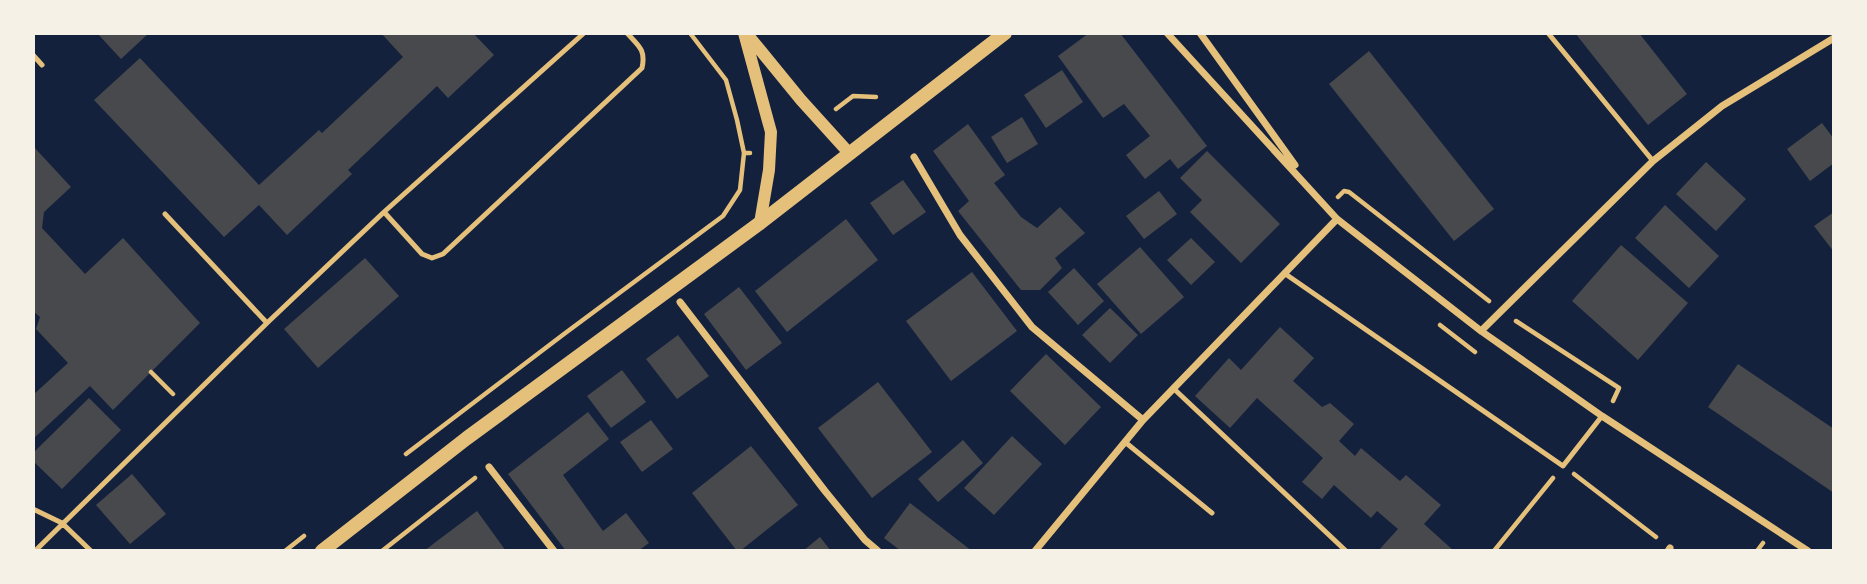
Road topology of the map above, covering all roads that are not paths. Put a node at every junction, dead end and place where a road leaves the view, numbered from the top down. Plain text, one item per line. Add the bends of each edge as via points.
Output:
1 (584, 33) edge
2 (627, 33) edge
3 (745, 33) edge
4 (1005, 33) edge
5 (1167, 33) edge
6 (1200, 33) edge
7 (1548, 33) edge
8 (1834, 38) edge
9 (33, 55) edge
10 (42, 65) dead end
11 (849, 153) junction
12 (914, 158) dead end
13 (1653, 161) junction
14 (1311, 189) junction
15 (384, 212) junction
16 (165, 214) dead end
17 (1338, 219) junction
18 (760, 223) junction
19 (1284, 273) junction
20 (680, 302) dead end
21 (267, 323) junction
22 (1481, 331) junction
23 (1173, 388) junction
24 (1602, 416) junction
25 (1143, 420) junction
26 (1125, 442) junction
27 (489, 467) road end
28 (33, 509) edge
29 (1212, 513) dead end
30 (62, 523) junction
31 (34, 551) edge
32 (91, 551) edge
33 (322, 551) edge
34 (554, 551) edge
35 (878, 551) edge
36 (1035, 551) edge
37 (1346, 551) edge
38 (1808, 551) edge

1 - 15 lane
2 - 15 lane via 645,57 642,68 443,254 432,258 422,254
3 - 11 street
3 - 18 street via 771,132
4 - 11 main road
5 - 14 street
6 - 14 street
7 - 13 lane
8 - 13 street via 1722,106
9 - 10 lane
11 - 18 main road
12 - 25 street via 960,235 1032,327
13 - 22 street
14 - 17 street
15 - 21 lane
16 - 21 lane
17 - 19 street
17 - 22 street
18 - 33 main road via 467,438
19 - 23 street
19 - 24 lane via 1563,466
20 - 35 street via 825,491
21 - 30 lane
22 - 24 street
23 - 25 street
23 - 37 lane
24 - 38 street
25 - 26 street
26 - 29 lane
26 - 36 street
27 - 34 street
28 - 30 lane
30 - 31 lane
30 - 32 lane

